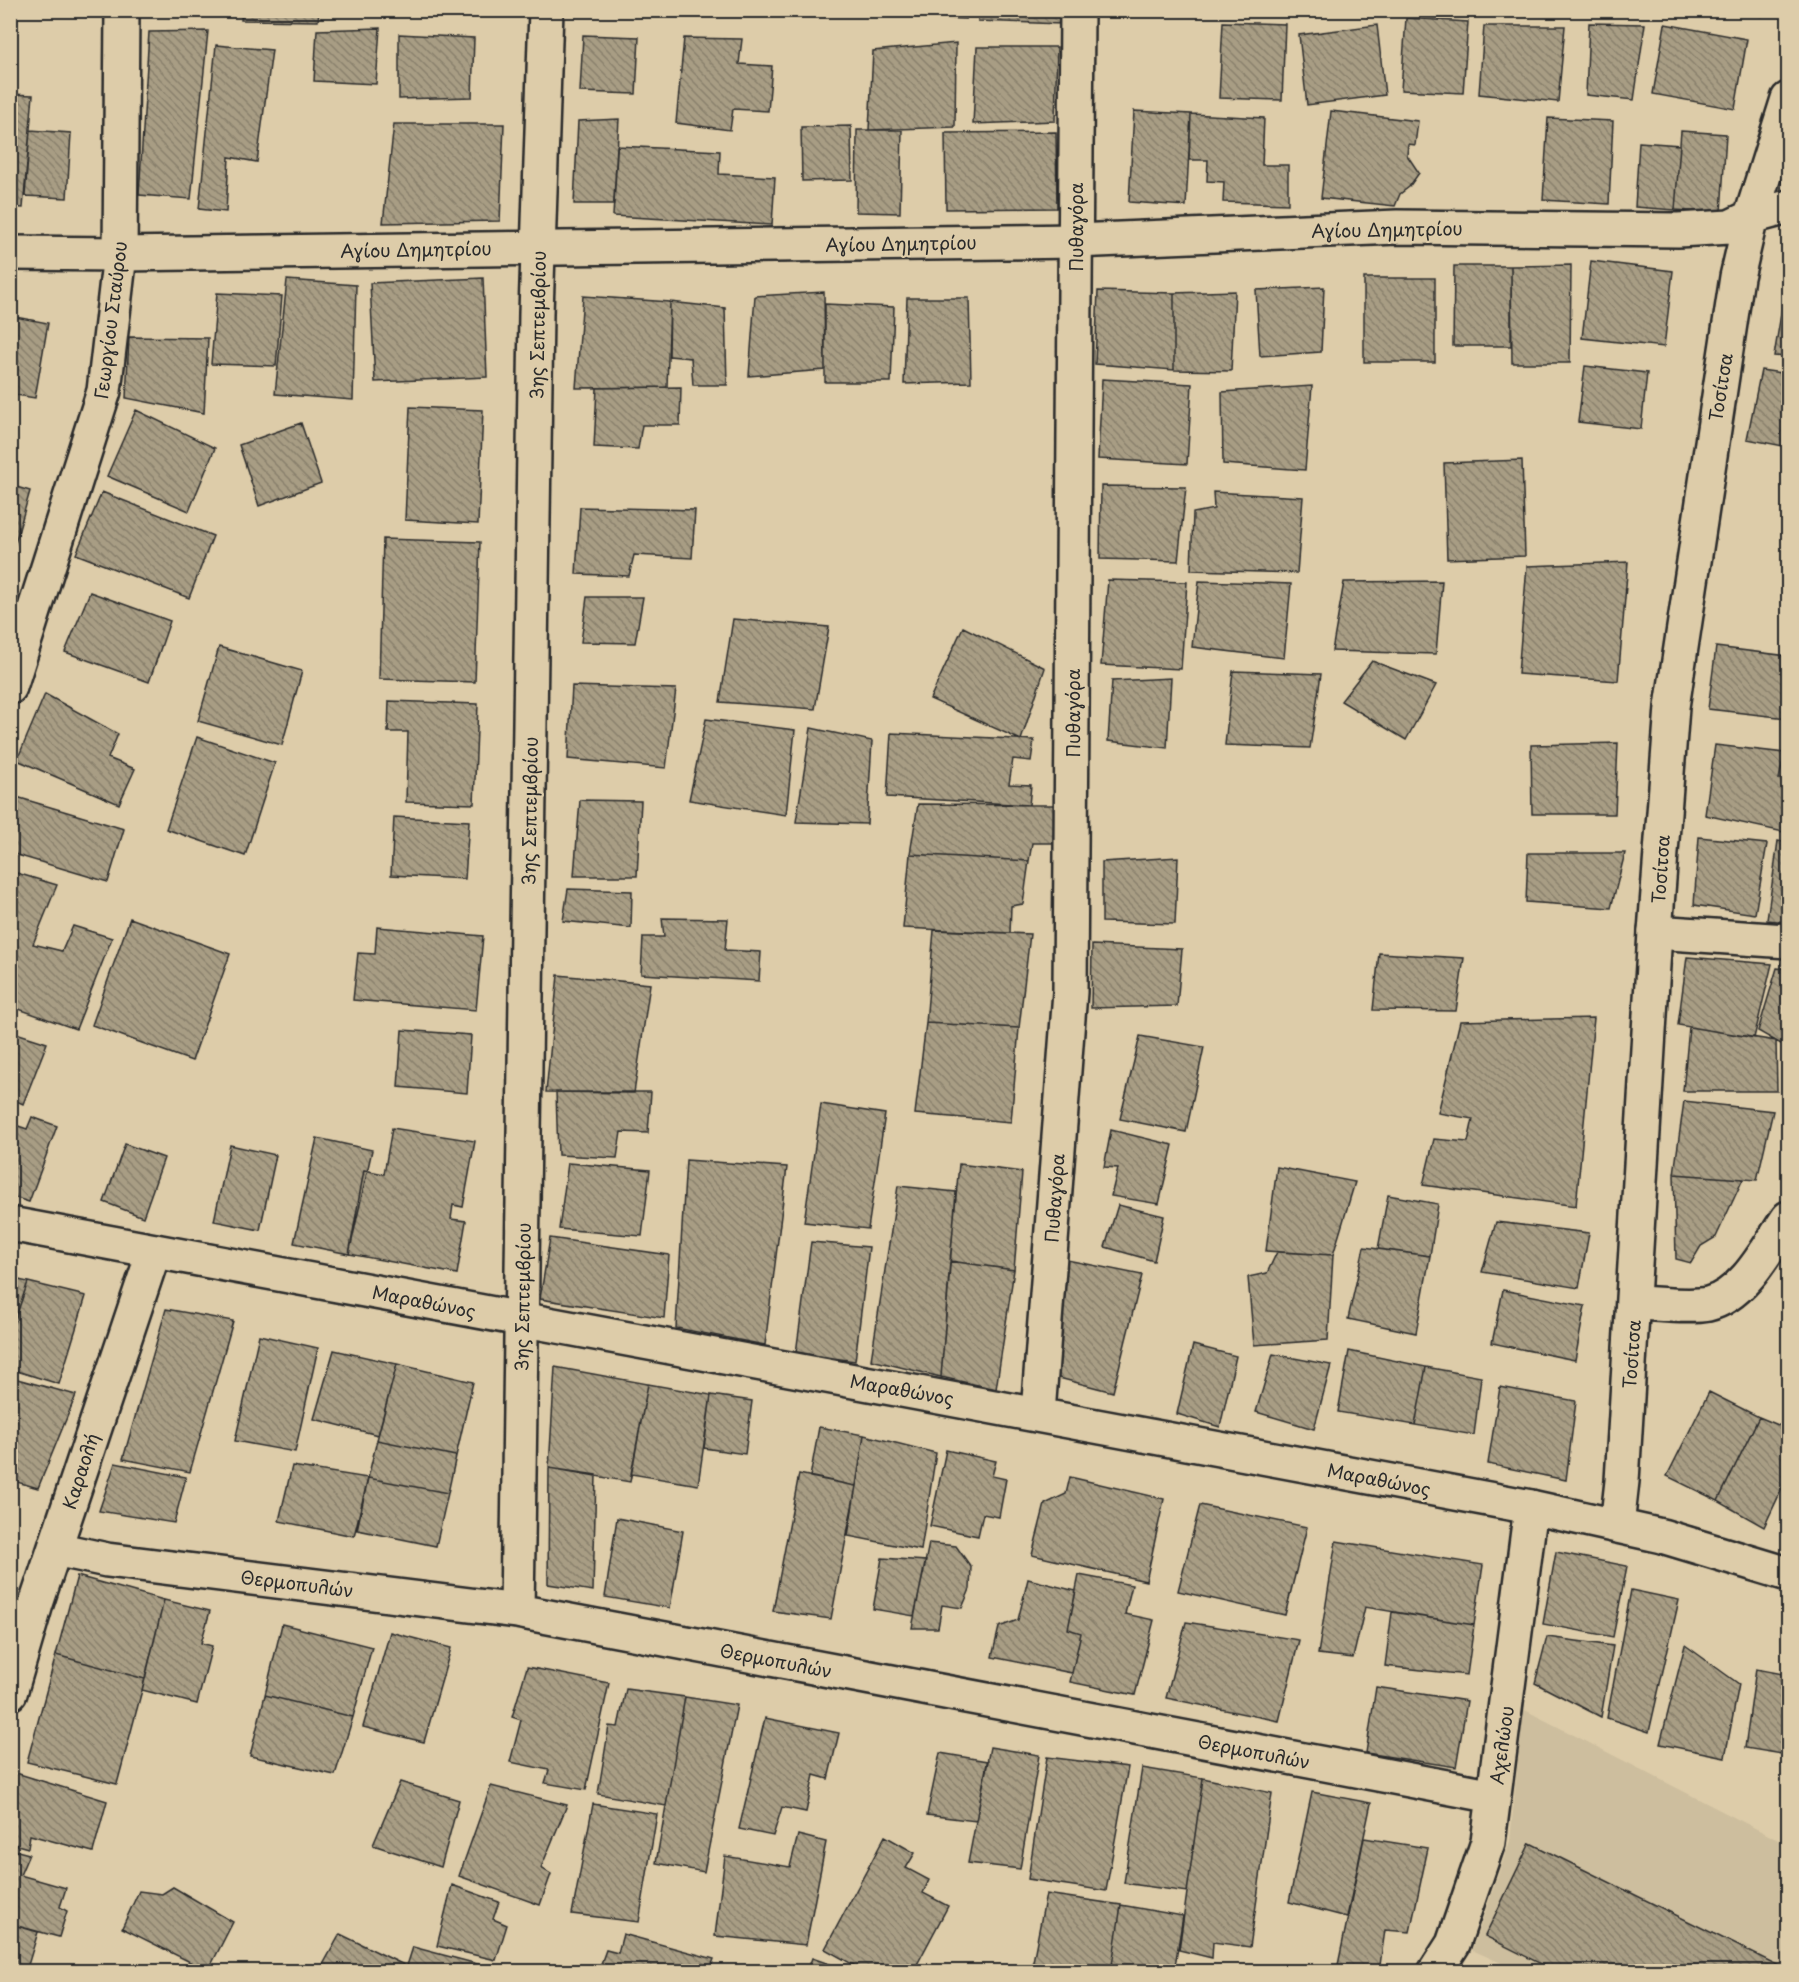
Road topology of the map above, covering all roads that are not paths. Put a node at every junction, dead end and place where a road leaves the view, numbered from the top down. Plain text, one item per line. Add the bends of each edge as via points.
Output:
1 (122, 10) edge
2 (546, 10) edge
3 (1077, 10) edge
4 (1788, 99) edge
5 (1788, 207) edge
6 (1751, 217) junction
7 (1075, 241) junction
8 (538, 247) junction
9 (10, 253) edge
10 (120, 254) junction
11 (10, 687) edge
12 (1655, 932) junction
13 (1788, 940) edge
14 (1788, 1218) edge
15 (10, 1224) edge
16 (153, 1251) junction
17 (1634, 1303) junction
18 (522, 1320) junction
19 (1038, 1413) junction
20 (1531, 1508) junction
21 (1617, 1526) junction
22 (55, 1549) junction
23 (1788, 1574) edge
24 (23, 1600) edge
25 (517, 1611) junction
26 (10, 1693) edge
27 (1494, 1796) junction
28 (1435, 1971) edge

1 - 10 street, Γεωργίου Σταύρου
2 - 8 street, 3ης Σεπτεμβρίου
3 - 7 street, Πυθαγόρα
4 - 6 street, Τοσίτσα
5 - 6 street, Αγίου Δημητρίου
6 - 7 street, Αγίου Δημητρίου via 1730,227 1678,230 1397,227
6 - 12 street, Τοσίτσα via 1737,277 1672,707
7 - 8 street, Αγίου Δημητρίου
7 - 19 street, Πυθαγόρα via 1070,993
8 - 10 street, Αγίου Δημητρίου
8 - 18 street, 3ης Σεπτεμβρίου
9 - 10 street, Αγίου Δημητρίου
10 - 11 street, Γεωργίου Σταύρου via 104,391
12 - 13 street
12 - 17 street, Τοσίτσα
14 - 17 street via 1744,1280 1726,1297 1706,1304
15 - 16 street, Μαραθώνος
16 - 18 street, Μαραθώνος
16 - 22 street, Καραολή
17 - 21 street, Τοσίτσα
18 - 19 street, Μαραθώνος
18 - 25 street, 3ης Σεπτεμβρίου
19 - 20 street, Μαραθώνος
20 - 21 street, Μαραθώνος
20 - 27 street, Αχελώου
21 - 23 street, Μαραθώνος
22 - 24 street, Καραολή
22 - 25 street, Θερμοπυλών via 106,1560
24 - 26 street, Καραολή
25 - 27 street, Θερμοπυλών
27 - 28 street, Αχελώου via 1488,1842 1453,1944

